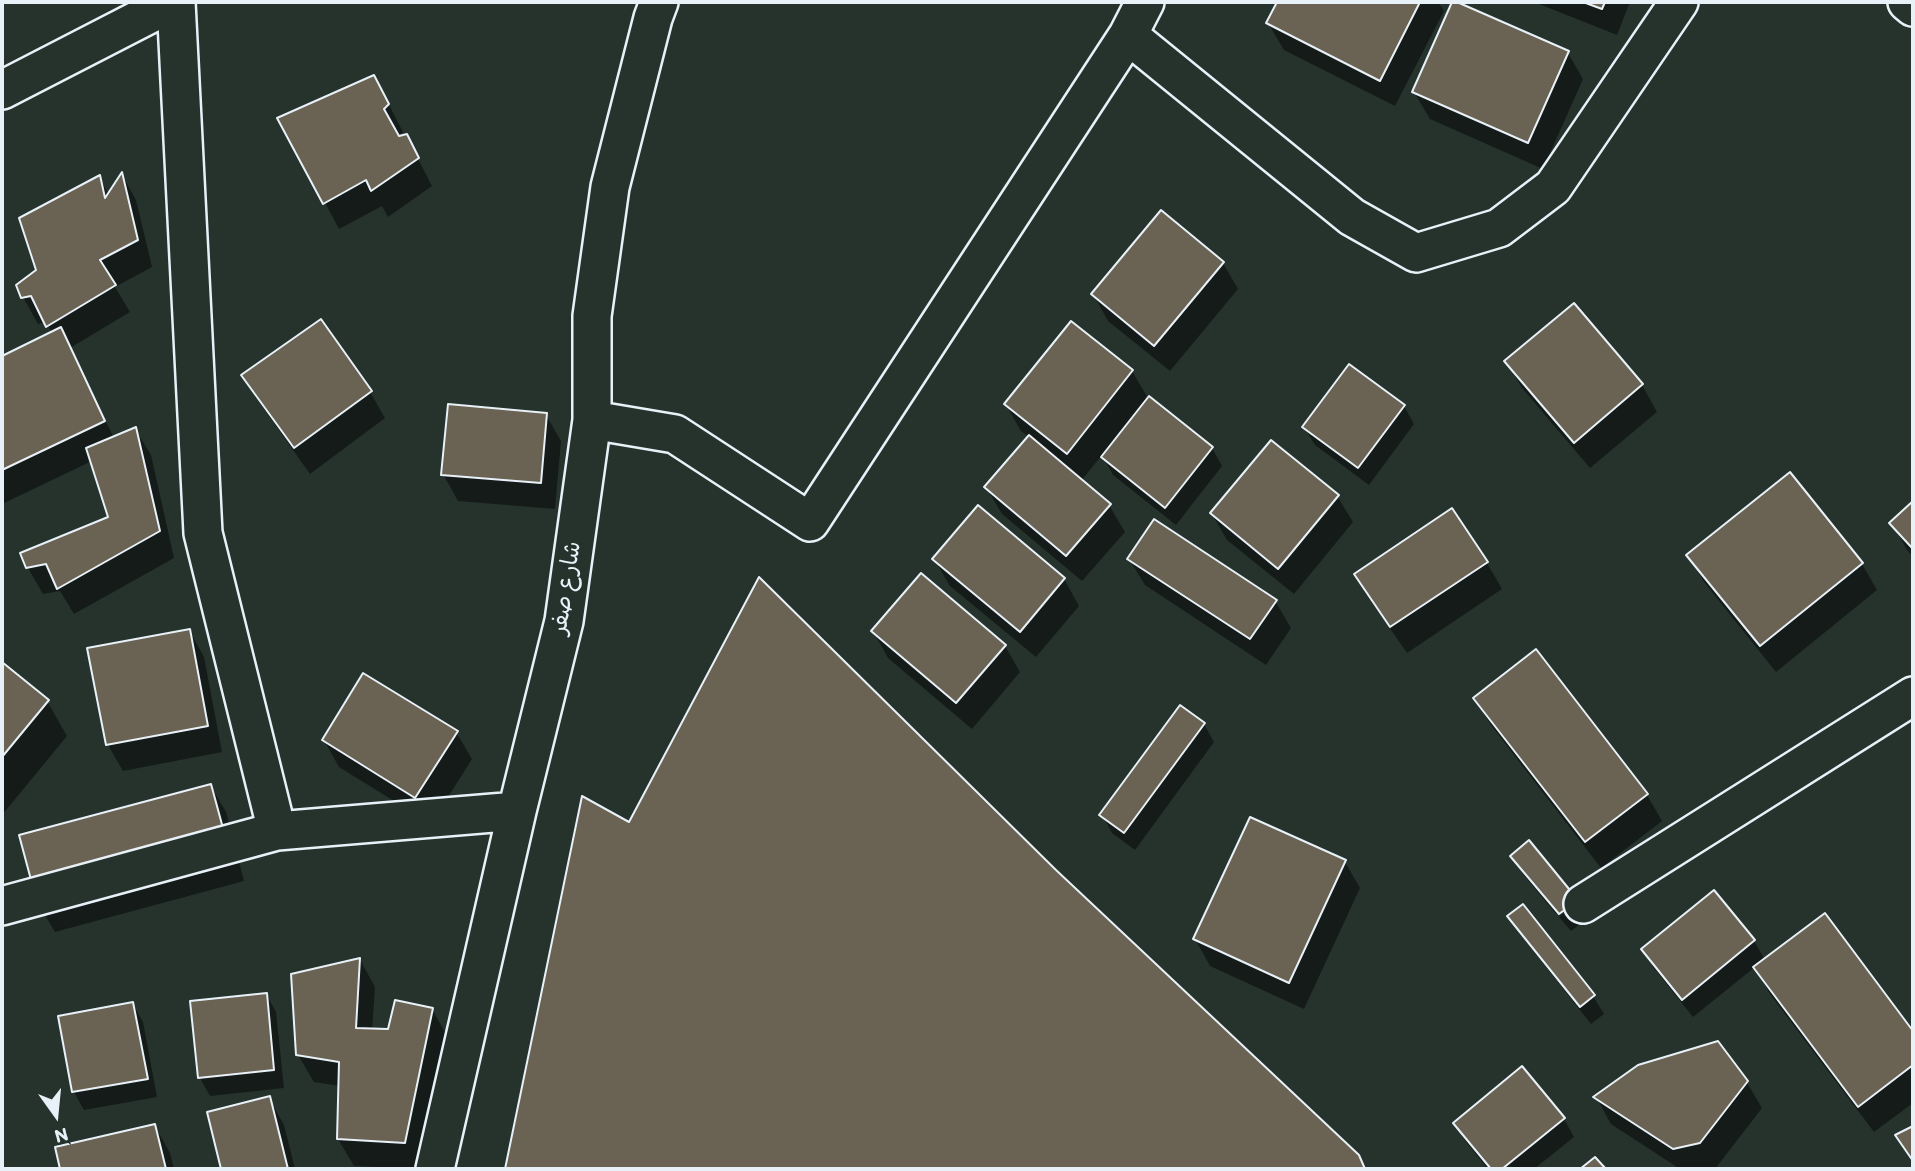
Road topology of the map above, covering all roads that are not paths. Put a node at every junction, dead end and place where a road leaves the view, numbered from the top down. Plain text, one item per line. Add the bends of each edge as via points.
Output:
1 (175, 2) edge
2 (659, 2) edge
3 (1145, 2) edge
4 (1679, 2) edge
5 (1907, 2) edge
6 (1913, 7) edge
7 (1128, 35) junction
8 (2, 90) edge
9 (592, 420) junction
10 (1913, 696) edge
11 (517, 811) junction
12 (277, 831) junction
13 (1583, 904) dead end
14 (2, 906) edge
15 (435, 1169) edge

1 - 8 street
1 - 12 street via 203,533
2 - 9 street, شارع صفر via 610,187 592,316
3 - 7 street
4 - 7 street via 1553,187 1499,228 1416,253 1352,217
5 - 6 street
7 - 9 street via 810,522 675,434
9 - 11 street, شارع صفر via 564,621
10 - 13 street
11 - 12 street
11 - 15 street, شارع صفر
12 - 14 street

